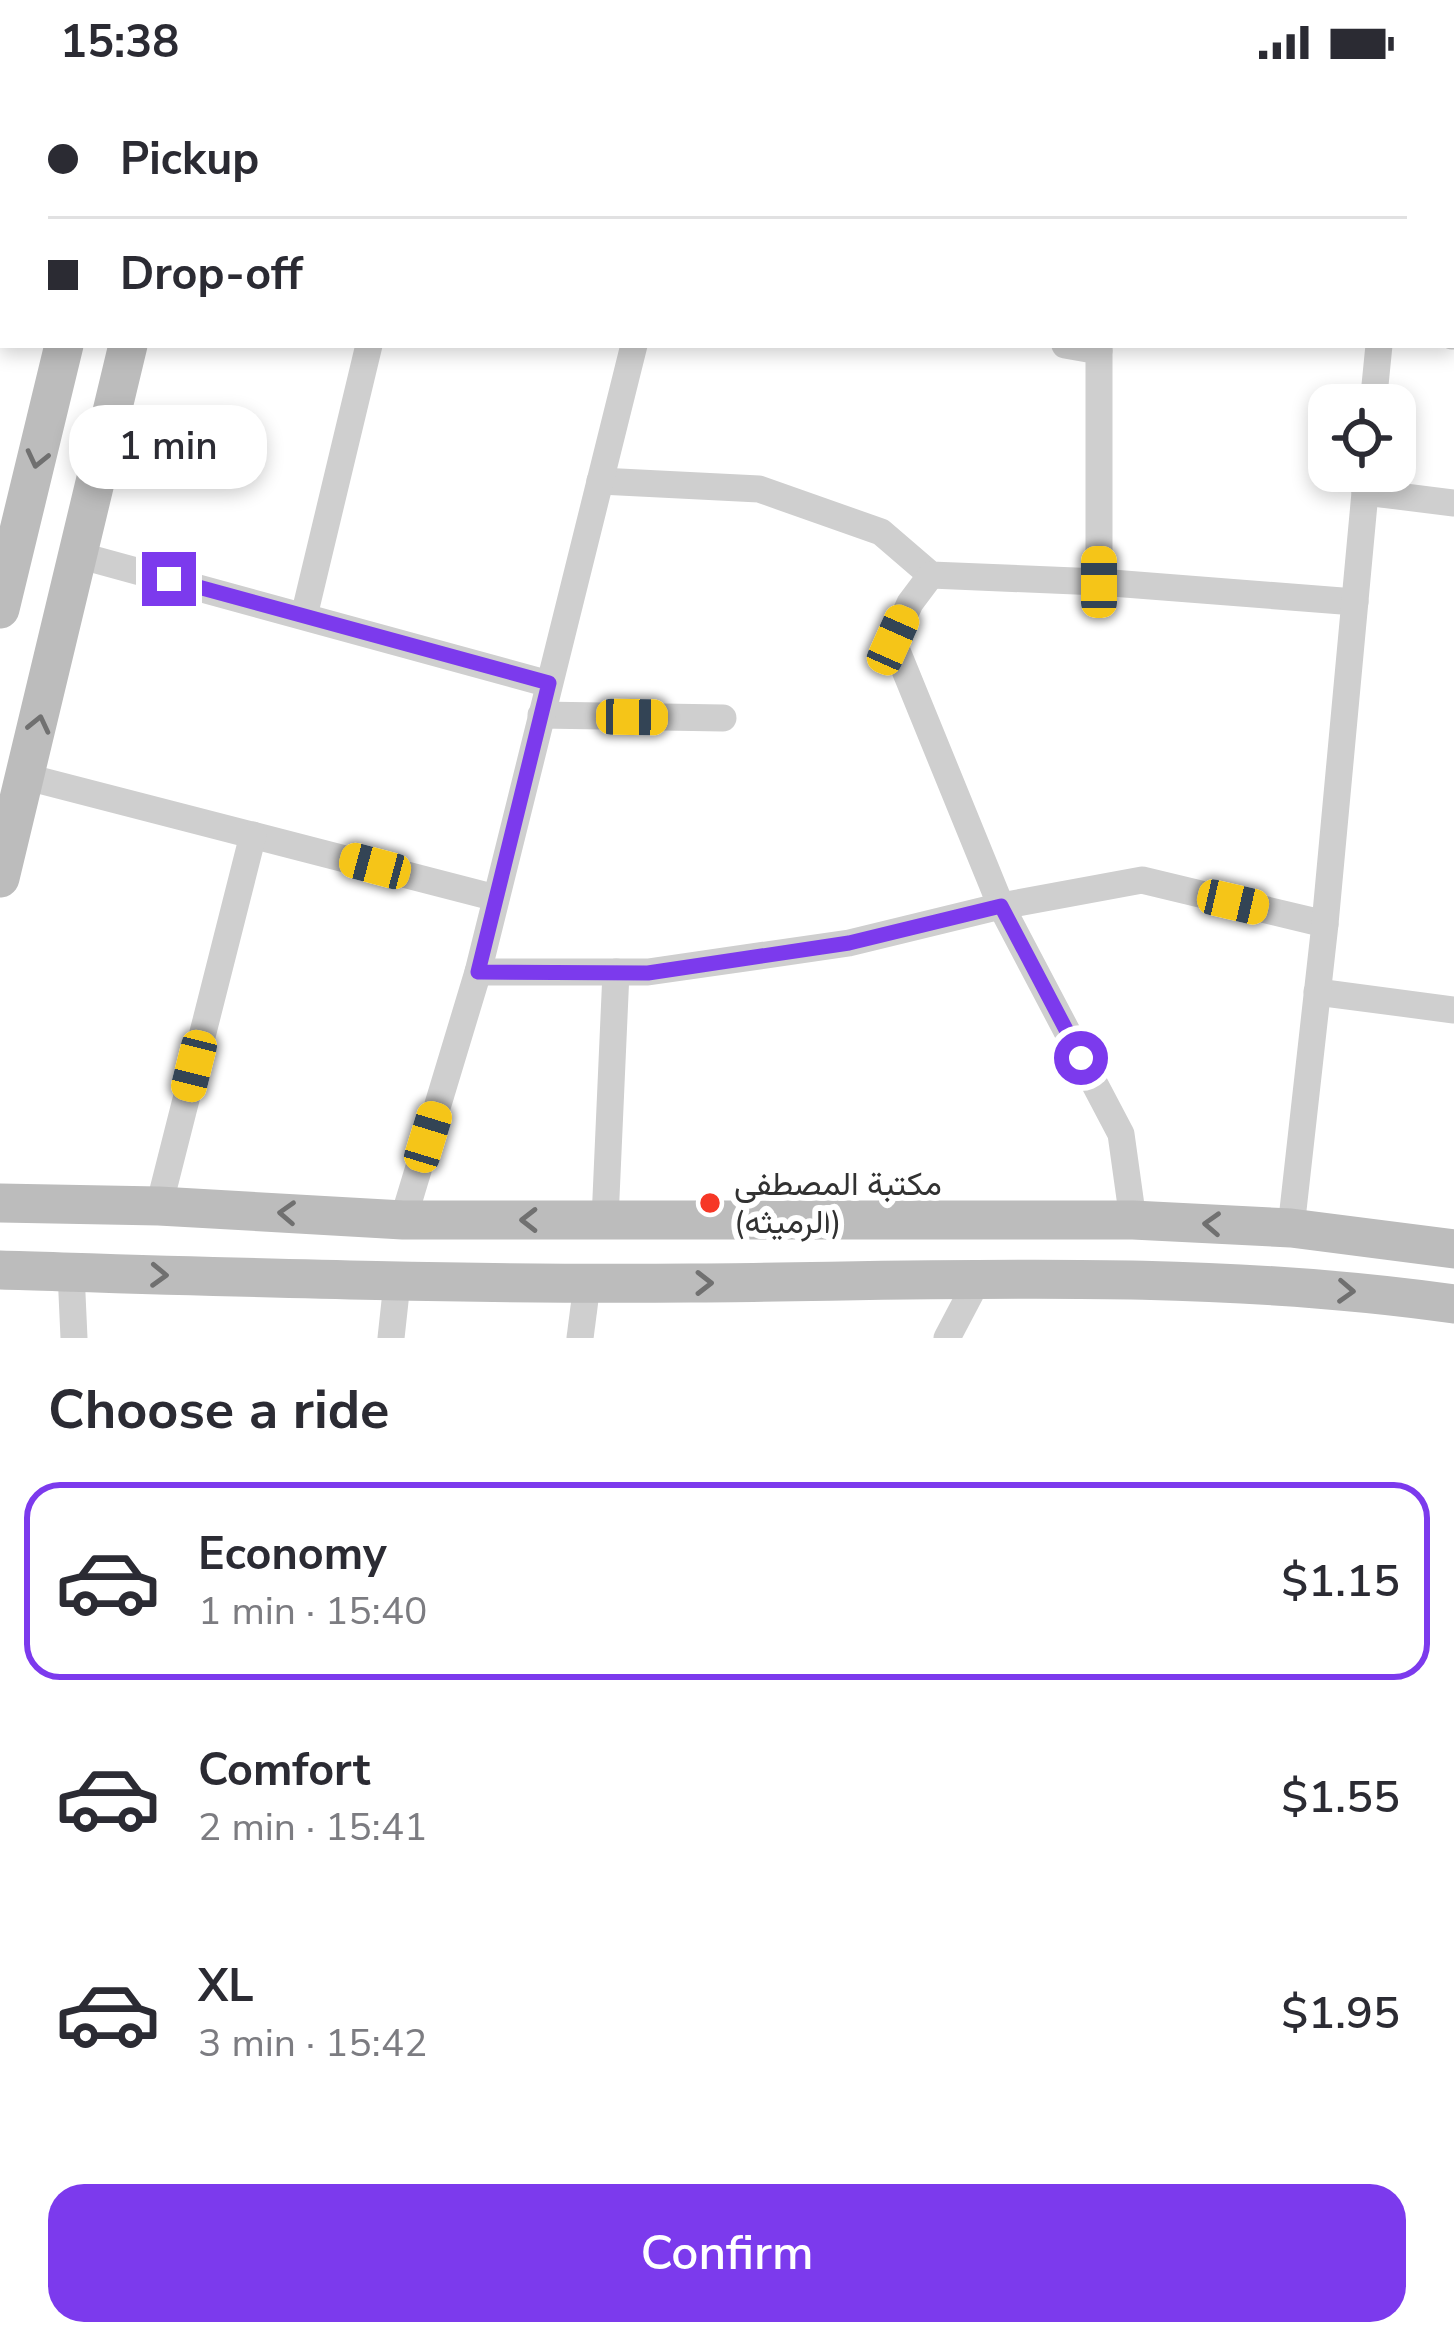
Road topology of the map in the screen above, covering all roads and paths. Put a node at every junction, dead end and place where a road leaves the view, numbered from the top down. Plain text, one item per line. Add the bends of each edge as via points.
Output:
1 (63, 348) edge
2 (127, 348) edge
3 (368, 348) edge
4 (633, 348) edge
5 (1099, 348) edge
6 (1379, 348) edge
7 (1375, 384) edge
8 (600, 481) junction
9 (1365, 492) edge
10 (1408, 492) edge
11 (1454, 503) edge
12 (10, 532) edge
13 (78, 554) junction
14 (931, 575) junction
15 (1099, 582) junction
16 (1355, 602) junction
17 (0, 609) edge
18 (304, 616) junction
19 (549, 683) junction
20 (541, 715) junction
21 (723, 718) dead end
22 (27, 777) junction
23 (253, 835) junction
24 (0, 878) edge
25 (496, 898) junction
26 (1001, 906) junction
27 (1324, 924) junction
28 (478, 972) junction
29 (616, 972) junction
30 (1317, 992) junction
31 (1454, 1010) edge
32 (0, 1203) edge
33 (159, 1206) junction
34 (404, 1220) junction
35 (605, 1220) junction
36 (1133, 1220) junction
37 (1291, 1228) junction
38 (1454, 1249) edge
39 (0, 1270) edge
40 (70, 1272) junction
41 (977, 1281) junction
42 (397, 1282) junction
43 (587, 1284) junction
44 (1454, 1304) edge
45 (74, 1338) edge
46 (391, 1338) edge
47 (580, 1338) edge
48 (947, 1338) edge

1 -> 12 street
2 - 13 street
3 - 18 street
4 - 8 street
5 - 15 street
6 - 7 street
8 - 14 street via 759,489 881,532
8 - 19 street
9 - 16 street
10 - 11 street
12 - 17 street
13 - 18 street
22 -> 13 street
14 - 15 street
14 - 26 street via 893,640
15 - 16 street
16 - 27 street
18 - 19 street
19 - 20 street
20 - 21 street
20 - 25 street
22 - 23 street
22 - 24 street
23 - 25 street
23 - 33 street
25 - 28 street
26 - 27 street via 1142,880
26 - 29 street via 849,943
26 - 36 street via 1121,1134
27 - 30 street
28 - 29 street
28 - 34 street
29 - 35 street
30 - 31 street
30 - 37 street
32 - 33 street
34 -> 33 street
35 -> 34 street
35 - 36 street
37 -> 36 street
37 - 38 street
39 - 40 street
40 -> 42 street
40 - 45 street
43 -> 41 street
41 -> 44 street via 1210,1283
41 - 48 street
42 - 43 street
42 - 46 street
43 - 47 street

